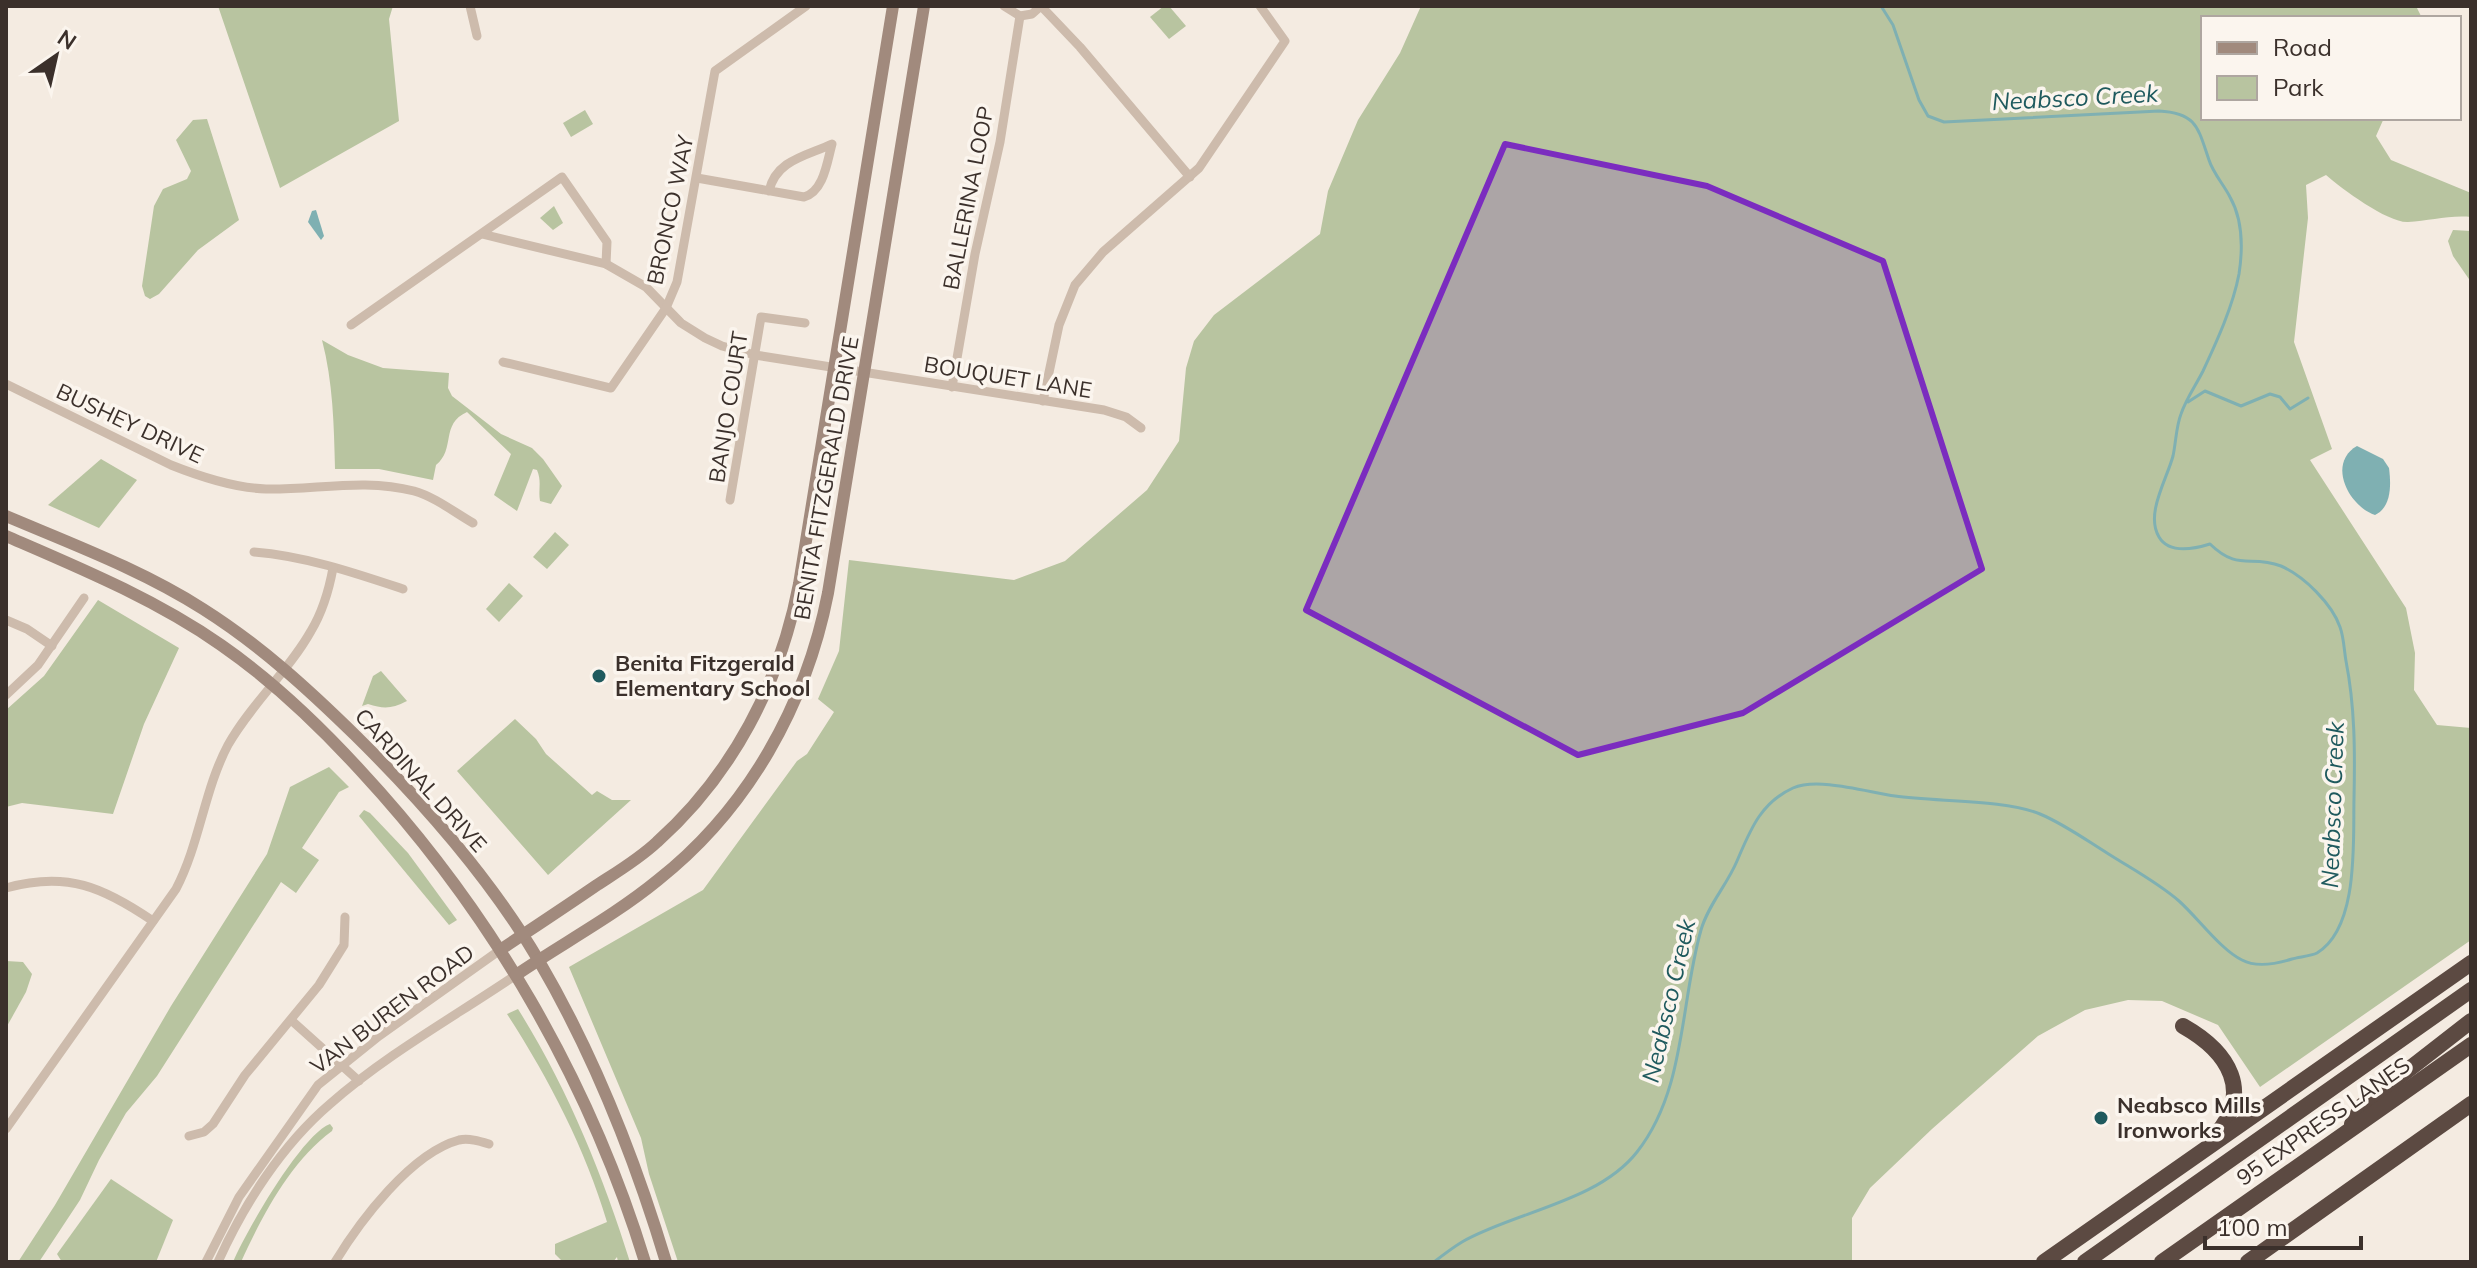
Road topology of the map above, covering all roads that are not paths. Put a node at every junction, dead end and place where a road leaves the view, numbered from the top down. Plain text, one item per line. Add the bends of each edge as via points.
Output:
1 (470, 6) edge
2 (806, 6) edge
3 (893, 6) edge
4 (924, 6) edge
5 (1004, 6) edge
6 (1041, 6) edge
7 (1260, 6) edge
8 (1020, 16) junction
9 (477, 36) dead end
10 (1190, 177) junction
11 (697, 178) junction
12 (769, 191) junction
13 (482, 234) junction
14 (606, 264) junction
15 (666, 308) junction
16 (805, 323) dead end
17 (351, 325) dead end
18 (755, 355) junction
19 (503, 362) dead end
20 (834, 367) junction
21 (865, 373) junction
22 (6, 384) edge
23 (952, 387) junction
24 (1043, 401) junction
25 (1141, 428) dead end
26 (730, 500) dead end
27 (6, 516) edge
28 (473, 523) dead end
29 (6, 536) edge
30 (254, 552) dead end
31 (333, 568) junction
32 (403, 589) dead end
33 (84, 598) dead end
34 (6, 620) edge
35 (52, 646) junction
36 (285, 668) junction
37 (273, 683) junction
38 (6, 695) edge
39 (6, 888) edge
40 (345, 917) dead end
41 (153, 921) junction
42 (523, 935) junction
43 (500, 950) junction
44 (538, 960) junction
45 (2471, 963) edge
46 (516, 975) junction
47 (2471, 990) edge
48 (291, 1020) junction
49 (2471, 1021) edge
50 (2183, 1026) dead end
51 (2471, 1045) edge
52 (341, 1065) junction
53 (359, 1081) junction
54 (2471, 1104) edge
55 (6, 1129) edge
56 (2349, 1129) junction
57 (189, 1136) dead end
58 (489, 1144) dead end
59 (2201, 1150) junction
60 (206, 1262) edge
61 (218, 1262) edge
62 (335, 1262) edge
63 (645, 1262) edge
64 (666, 1262) edge
65 (2044, 1262) edge
66 (2085, 1262) edge
67 (2162, 1262) edge
68 (2248, 1262) edge

1 - 9 street
2 - 11 street, BRONCO WAY via 715,71
3 - 20 main road, BENITA FITZGERALD DRIVE
4 - 21 main road, BENITA FITZGERALD DRIVE
5 - 8 street
6 - 8 street
6 - 10 street
7 - 10 street via 1285,41
8 - 23 street, BALLERINA LOOP
10 - 24 street via 1103,252 1075,285 1059,325
11 - 12 street
11 - 15 street, BRONCO WAY via 681,271
12 - 12 street via 804,197 814,193 832,144 781,167
13 - 14 street, BOUQUET LANE
13 - 14 street via 562,177 607,242
13 - 17 street
14 - 15 street, BOUQUET LANE via 646,287
15 - 18 street, BOUQUET LANE via 705,338
15 - 19 street, BRONCO WAY via 611,388
16 - 18 street, BANJO COURT via 761,317
18 - 20 street, BOUQUET LANE
18 - 26 street, BANJO COURT
20 - 21 street, BOUQUET LANE
20 - 42 main road, BENITA FITZGERALD DRIVE via 794,611 751,723 716,776 655,844
21 - 23 street, BOUQUET LANE
21 - 44 main road, BENITA FITZGERALD DRIVE via 823,621 807,676 779,735 727,813 677,865
22 - 28 street, BUSHEY DRIVE via 198,475 266,489 381,485 427,495
23 - 24 street, BOUQUET LANE
24 - 25 street, BOUQUET LANE via 1118,414
27 - 36 main road, CARDINAL DRIVE via 162,585 236,630
29 - 37 main road, CARDINAL DRIVE via 146,599
30 - 31 street
31 - 32 street
31 - 36 street via 312,630
33 - 35 street
34 - 35 street
35 - 38 street
36 - 37 street
36 - 42 main road, CARDINAL DRIVE via 410,791
37 - 41 street via 227,746 186,869
37 - 43 main road, CARDINAL DRIVE via 342,749 412,828
39 - 41 street via 39,880 79,883 110,894
40 - 48 street via 342,948
41 - 55 street
42 - 43 main road, BENITA FITZGERALD DRIVE
42 - 44 main road, CARDINAL DRIVE
43 - 46 main road, CARDINAL DRIVE
43 - 52 street, VAN BUREN ROAD
44 - 46 main road, BENITA FITZGERALD DRIVE
44 - 64 main road, CARDINAL DRIVE via 612,1111
45 - 59 highway
46 - 53 street, VAN BUREN ROAD
46 - 63 main road, CARDINAL DRIVE via 588,1112
47 - 66 highway
48 - 52 street
48 - 57 street via 213,1124
49 - 56 highway via 2363,1105
50 - 59 highway via 2222,1057 2235,1090 2231,1114
51 - 56 highway, 95 EXPRESS LANES
52 - 53 street
52 - 60 street, VAN BUREN ROAD via 318,1085 239,1197
53 - 61 street, VAN BUREN ROAD via 327,1106 273,1168
54 - 68 highway
56 - 67 highway, 95 EXPRESS LANES
58 - 62 street via 457,1141 426,1157 378,1203
59 - 65 highway

